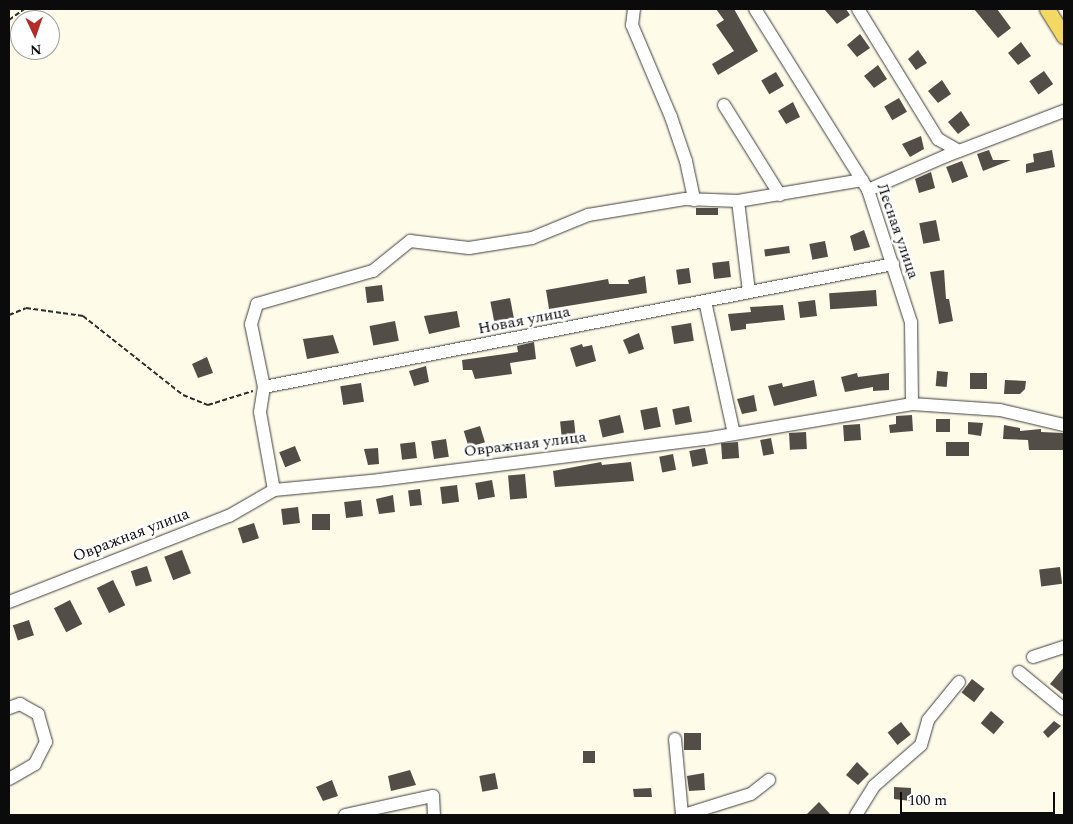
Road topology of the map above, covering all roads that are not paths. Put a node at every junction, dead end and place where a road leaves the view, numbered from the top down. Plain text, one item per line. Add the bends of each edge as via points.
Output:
1 (634, 9) edge
2 (755, 9) edge
3 (858, 9) edge
4 (1047, 9) edge
5 (1064, 36) edge
6 (724, 105) dead end
7 (1064, 111) edge
8 (959, 151) junction
9 (865, 185) junction
10 (780, 195) junction
11 (694, 200) junction
12 (738, 201) junction
13 (893, 264) junction
14 (749, 292) junction
15 (705, 301) junction
16 (264, 387) junction
17 (912, 404) junction
18 (1064, 425) edge
19 (734, 434) junction
20 (274, 490) junction
21 (9, 602) edge
22 (1064, 647) edge
23 (1033, 657) dead end
24 (1019, 672) dead end
25 (959, 682) dead end
26 (9, 708) edge
27 (1064, 709) edge
28 (675, 738) dead end
29 (9, 779) edge
30 (769, 780) dead end
31 (345, 815) edge
32 (434, 815) edge
33 (683, 815) edge
34 (856, 815) edge

1 - 11 street via 632,25 671,117 686,161
2 - 9 street, Лесная улица
3 - 8 street via 938,139
4 - 5 main road
6 - 10 street
7 - 8 street
8 - 9 street
9 - 10 street
9 - 13 street, Лесная улица
10 - 12 street
11 - 12 street
11 - 16 street via 588,215 532,238 470,248 410,241 373,271 258,304 251,324
12 - 14 street
13 - 14 street, Новая улица
13 - 17 street, Лесная улица via 911,322
14 - 15 street, Новая улица
15 - 16 street, Новая улица
15 - 19 street
16 - 20 street via 260,412
17 - 18 street, Овражная улица via 1000,410
17 - 19 street, Овражная улица
19 - 20 street, Овражная улица via 380,480
20 - 21 street, Овражная улица via 229,516
22 - 23 street
24 - 27 street
25 - 34 street via 928,720 921,745 874,786
26 - 29 street via 20,704 38,714 46,742 35,764
28 - 33 street
30 - 33 street via 751,794
31 - 32 street via 433,796

